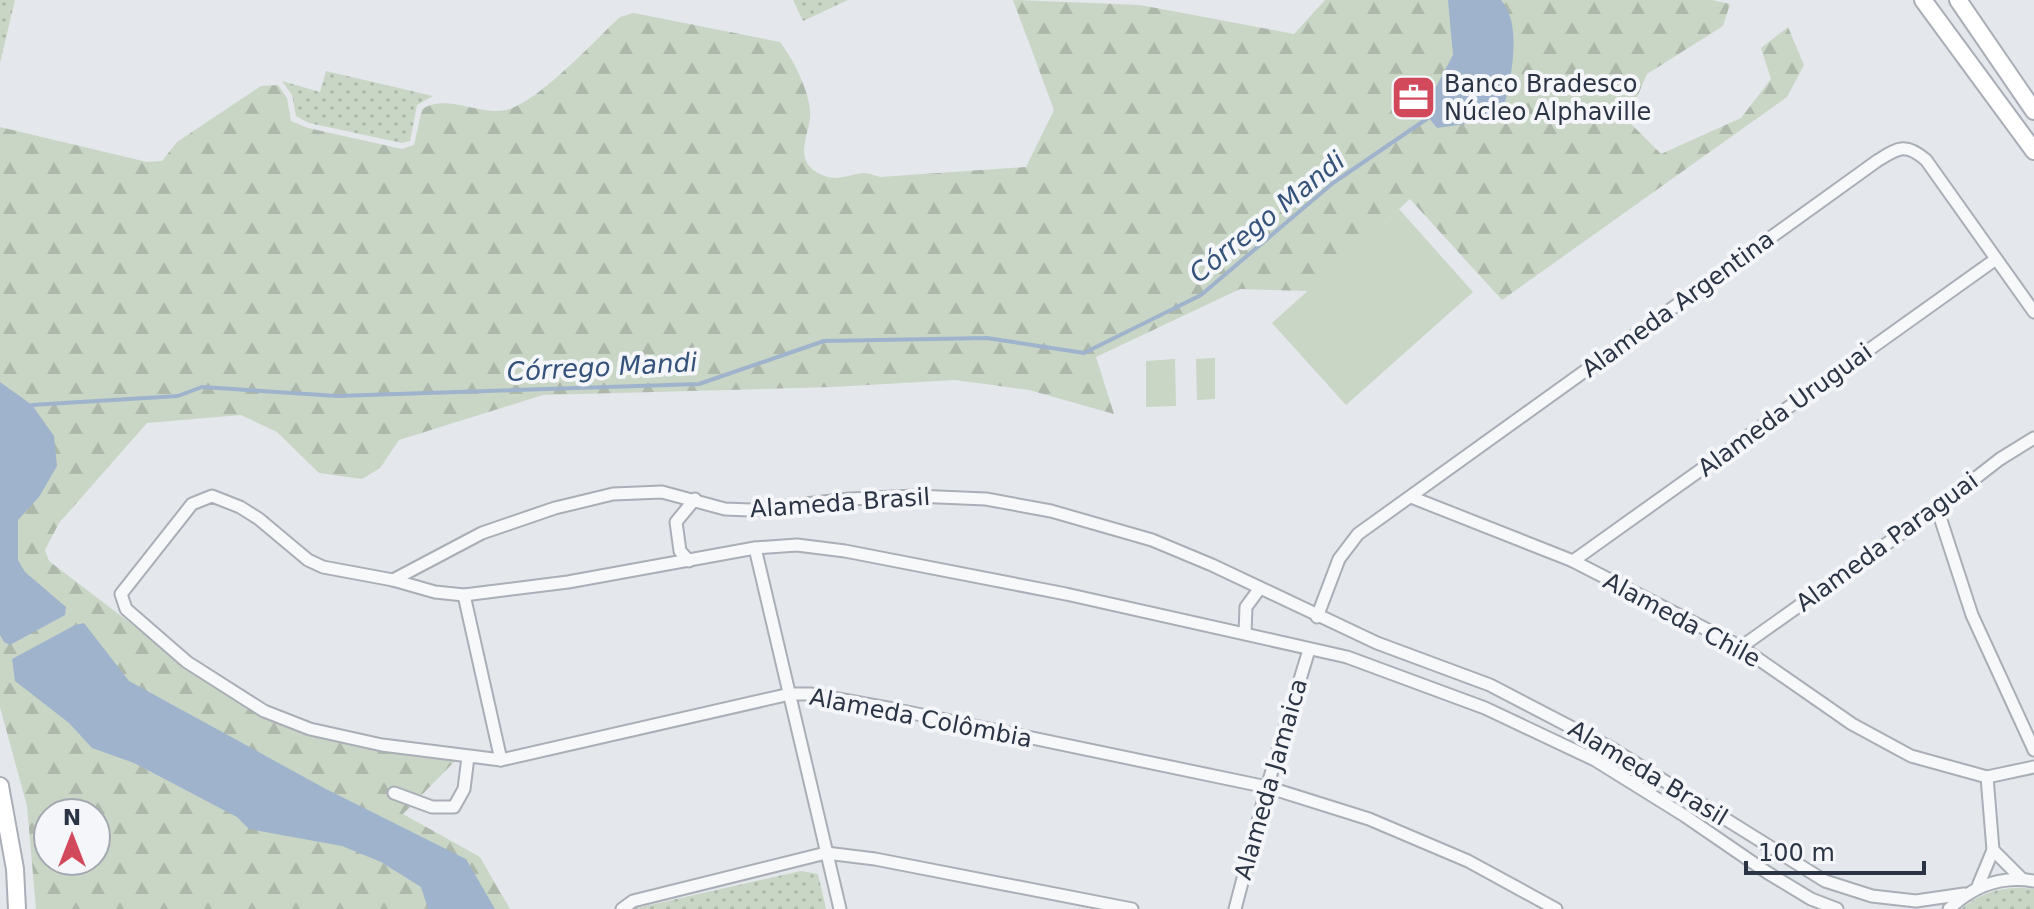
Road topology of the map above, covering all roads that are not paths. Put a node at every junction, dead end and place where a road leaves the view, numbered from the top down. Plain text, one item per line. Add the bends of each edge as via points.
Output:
1 (1923, 0) edge
2 (1958, 0) edge
3 (2034, 111) edge
4 (2034, 151) edge
5 (1996, 259) junction
6 (2034, 312) edge
7 (2034, 438) edge
8 (1411, 497) junction
9 (695, 499) junction
10 (1937, 508) junction
11 (755, 548) junction
12 (689, 561) junction
13 (1573, 561) junction
14 (393, 580) junction
15 (1260, 588) junction
16 (121, 594) joint
17 (464, 595) junction
18 (1317, 617) junction
19 (1245, 633) junction
20 (1377, 643) junction
21 (1741, 647) junction
22 (1309, 650) junction
23 (1372, 665) junction
24 (790, 694) junction
25 (2034, 750) edge
26 (468, 757) junction
27 (501, 760) junction
28 (2034, 767) edge
29 (1987, 777) junction
30 (0, 786) edge
31 (1267, 787) junction
32 (394, 793) dead end
33 (1993, 850) junction
34 (826, 853) junction
35 (2028, 880) edge
36 (1978, 886) junction
37 (1964, 894) junction
38 (17, 909) edge
39 (622, 909) edge
40 (840, 909) edge
41 (1132, 909) edge
42 (1235, 909) edge
43 (1556, 909) edge
44 (1837, 909) edge
45 (1949, 909) edge

1 - 4 main road
2 - 3 main road
5 - 6 street, Alameda Argentina
5 - 8 street, Alameda Argentina via 1926,160 1913,150 1897,149
5 - 13 street, Alameda Uruguai
7 - 10 street, Alameda Paraguai
8 - 13 street, Alameda Chile
8 - 18 street, Alameda Argentina via 1358,534 1339,559
9 - 12 street via 676,522 680,551
9 - 14 street, Alameda Brasil via 638,492 555,508 482,533
9 - 15 street, Alameda Brasil via 750,510 889,497 986,499 1152,540
10 - 21 street, Alameda Paraguai
10 - 25 street via 1972,615
11 - 12 street, Alameda Brasil
11 - 19 street, Alameda Brasil via 797,545 845,551
11 - 24 street
12 - 17 street, Alameda Brasil
13 - 21 street, Alameda Chile
14 - 16 street, Alameda Brasil via 323,567 250,513 212,496 192,504
14 - 17 street, Alameda Brasil
15 - 18 street, Alameda Brasil
15 - 19 street via 1246,607
16 - 26 street, Alameda Colômbia via 126,609 187,662 264,711 310,729
17 - 27 street
18 - 20 street, Alameda Brasil
19 - 22 street, Alameda Brasil
20 - 23 street
20 - 37 street, Alameda Brasil via 1490,685 1554,717 1825,881 1872,896 1916,901
21 - 29 street, Alameda Chile via 1884,743
22 - 23 street, Alameda Brasil
22 - 31 street, Alameda Jamaica
23 - 44 street, Alameda Brasil via 1485,708 1595,760 1768,873
24 - 27 street, Alameda Colômbia
24 - 31 street, Alameda Colômbia via 893,709
24 - 34 street
26 - 27 street, Alameda Colômbia
26 - 32 street via 464,789 454,807 432,807
28 - 29 street
29 - 33 street
30 - 38 main road
31 - 42 street, Alameda Jamaica
31 - 43 street, Alameda Colômbia via 1369,819 1468,861
33 - 35 street
33 - 36 street
34 - 39 street via 633,901
34 - 40 street
34 - 41 street
35 - 36 street
36 - 37 street
37 - 45 street

